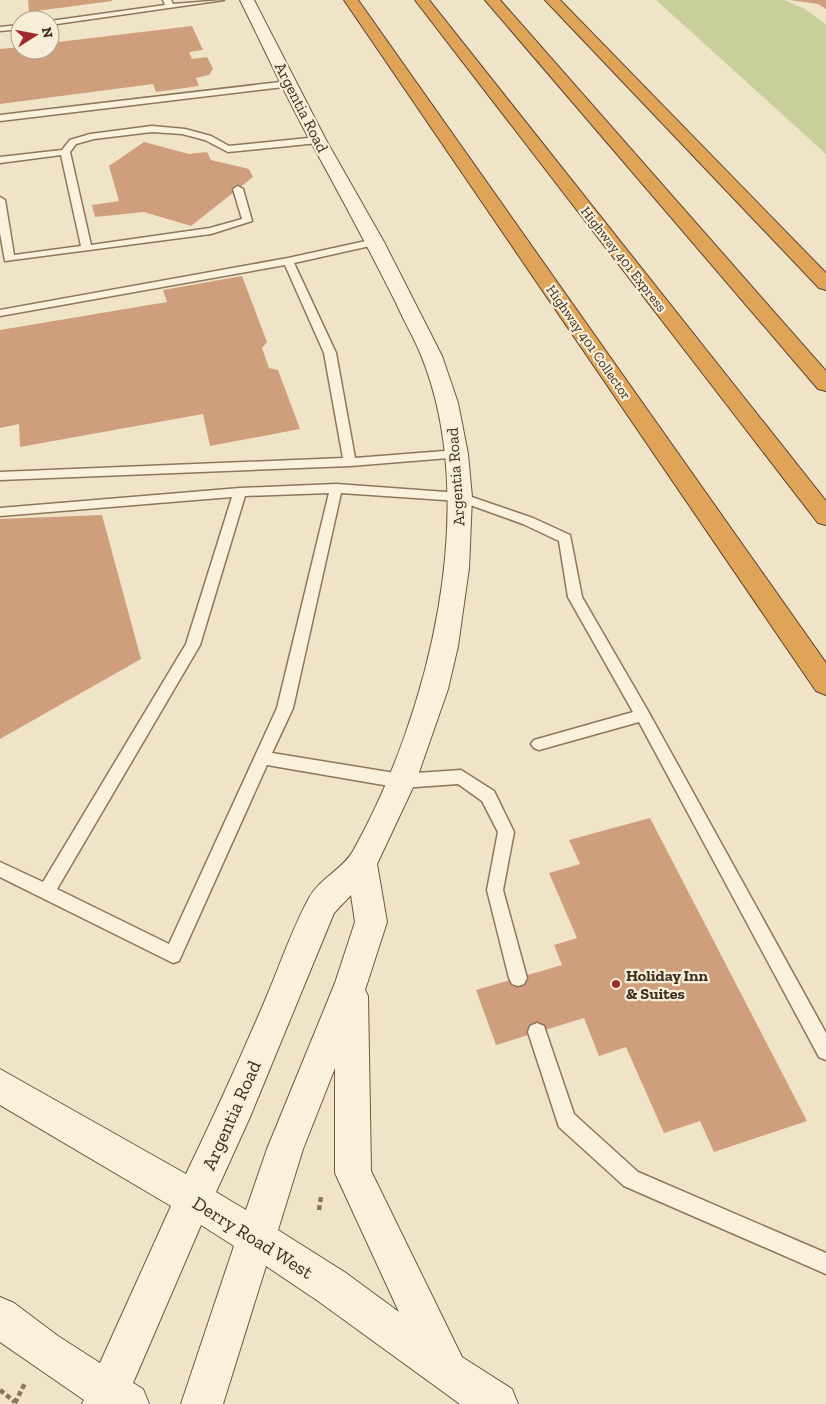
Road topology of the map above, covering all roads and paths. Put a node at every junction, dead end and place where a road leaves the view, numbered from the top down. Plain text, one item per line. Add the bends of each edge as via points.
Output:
1 (220, 0) edge
2 (247, 0) edge
3 (351, 0) edge
4 (422, 0) edge
5 (492, 0) edge
6 (552, 0) edge
7 (168, 3) edge
8 (60, 21) edge
9 (289, 84) junction
10 (0, 118) edge
11 (318, 140) junction
12 (65, 152) junction
13 (0, 160) edge
14 (238, 189) dead end
15 (0, 200) edge
16 (375, 242) junction
17 (87, 249) junction
18 (288, 261) junction
19 (826, 284) edge
20 (0, 313) edge
21 (826, 384) edge
22 (457, 454) junction
23 (350, 462) junction
24 (0, 476) edge
25 (336, 488) junction
26 (240, 492) junction
27 (460, 497) junction
28 (0, 512) edge
29 (826, 518) edge
30 (826, 684) edge
31 (643, 715) junction
32 (539, 744) dead end
33 (262, 758) junction
34 (401, 781) junction
35 (362, 864) junction
36 (0, 870) edge
37 (46, 892) junction
38 (518, 978) dead end
39 (351, 983) junction
40 (537, 1032) dead end
41 (826, 1051) edge
42 (0, 1086) edge
43 (193, 1199) junction
44 (256, 1240) junction
45 (826, 1264) edge
46 (0, 1318) edge
47 (449, 1372) junction
48 (28, 1378) dead end
49 (0, 1390) edge
50 (113, 1400) edge
51 (16, 1403) edge
52 (202, 1404) edge
53 (497, 1404) edge

1 - 7 lane
2 - 9 street, Argentia Road
3 - 30 highway, Highway 401 Collector
4 - 29 highway, Highway 401 Express
5 - 21 highway
6 - 19 highway
7 - 8 lane
9 - 10 lane
9 - 11 street, Argentia Road
11 - 12 lane via 228,153 208,138 152,129 93,136 73,142
11 - 16 street, Argentia Road
12 - 13 lane
12 - 17 lane
14 - 17 lane via 247,221 212,231
15 - 17 lane via 9,259
16 - 18 lane
16 - 22 street, Argentia Road via 432,356 447,403
18 - 20 lane
18 - 23 lane via 330,353
22 - 23 lane
22 - 27 street, Argentia Road
23 - 24 lane
25 - 26 lane
25 - 27 lane
25 - 33 lane via 285,708
26 - 28 lane
26 - 37 lane via 194,645
27 - 31 lane via 565,538 574,597
27 - 34 street, Argentia Road via 457,568 445,646 428,707
31 - 32 lane
31 - 41 lane
33 - 34 lane
33 - 37 lane via 174,956
34 - 35 street, Argentia Road
34 - 38 lane via 461,778 488,796 506,832 494,890
35 - 39 street via 371,922
35 - 43 street, Argentia Road via 322,904 238,1105
36 - 37 lane
39 - 44 street via 285,1149
39 - 47 street via 353,1173
40 - 45 lane via 566,1120 631,1179
42 - 43 street, Derry Road West
43 - 44 street, Derry Road West
43 - 50 street, Argentia Road
44 - 47 street, Derry Road West via 309,1272
44 - 52 street
46 - 50 street
47 - 53 street, Derry Road West
48 - 51 path
49 - 51 path

